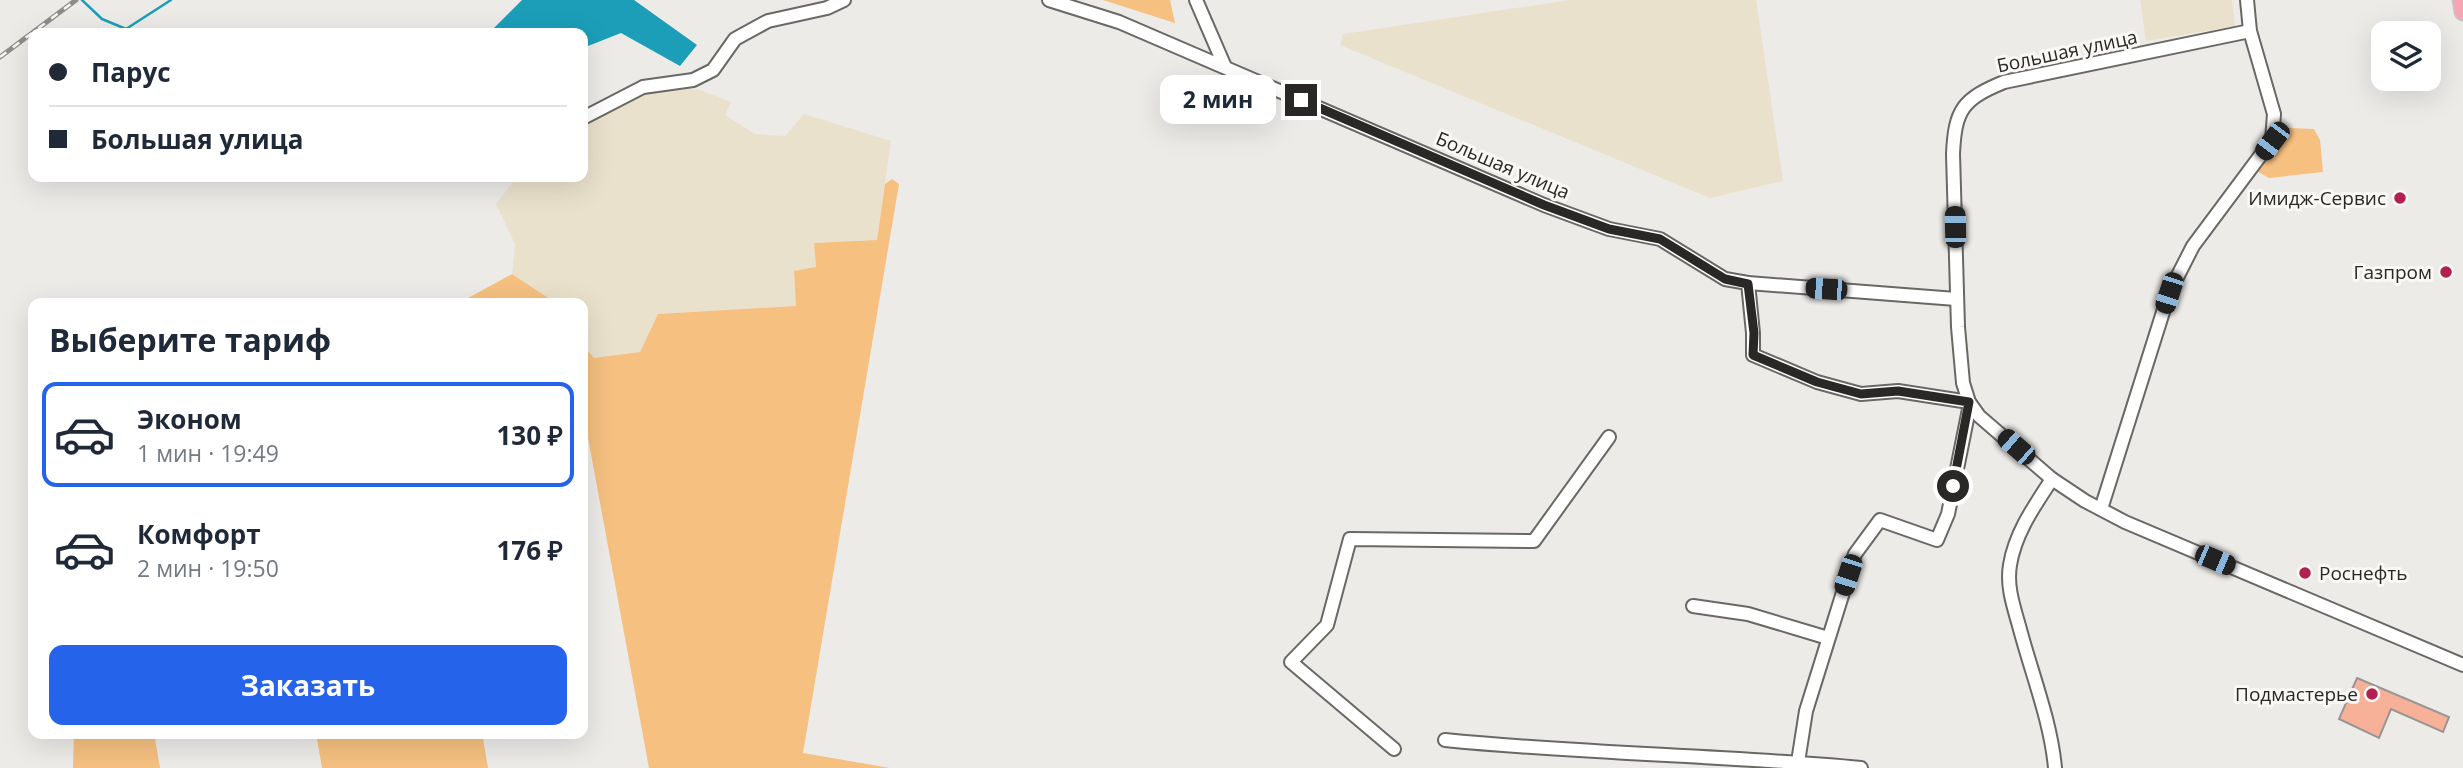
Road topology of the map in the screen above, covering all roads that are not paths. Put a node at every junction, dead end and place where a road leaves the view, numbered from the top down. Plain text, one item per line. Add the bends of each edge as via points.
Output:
1 (844, 0) edge
2 (1049, 0) edge
3 (1196, 0) edge
4 (2247, 0) edge
5 (2461, 0) edge
6 (2463, 12) edge
7 (2250, 31) junction
8 (1225, 67) junction
9 (588, 115) edge
10 (1748, 284) junction
11 (1956, 299) junction
12 (1969, 403) junction
13 (1609, 437) dead end
14 (2052, 479) junction
15 (2101, 509) junction
16 (1693, 606) dead end
17 (1828, 638) junction
18 (2463, 664) edge
19 (1445, 740) dead end
20 (1394, 749) dead end
21 (1798, 762) junction
22 (1861, 768) edge
23 (2055, 768) edge

1 - 9 street via 768,22 735,39 713,70 693,80 643,87
2 - 8 street, Большая улица via 1119,22
3 - 8 street
4 - 7 street
5 - 6 main road
7 - 11 street, Большая улица via 2004,82 1978,93 1964,106 1954,129
7 - 15 street via 2274,114 2272,141 2193,246 2169,293
8 - 10 street, Большая улица via 1544,205 1609,229 1660,239 1725,279
10 - 11 street, Большая улица
10 - 12 street via 1753,355 1817,382 1861,394 1898,391
11 - 12 street, Большая улица
12 - 14 street
12 - 17 street via 1948,514 1937,540 1880,520 1855,554
13 - 20 street via 1534,541 1350,539 1327,625 1290,662
14 - 15 street
14 - 23 street via 2016,544 2009,591
15 - 18 street
16 - 17 street via 1748,614
17 - 21 street via 1806,710
19 - 21 street via 1544,750
21 - 22 street

